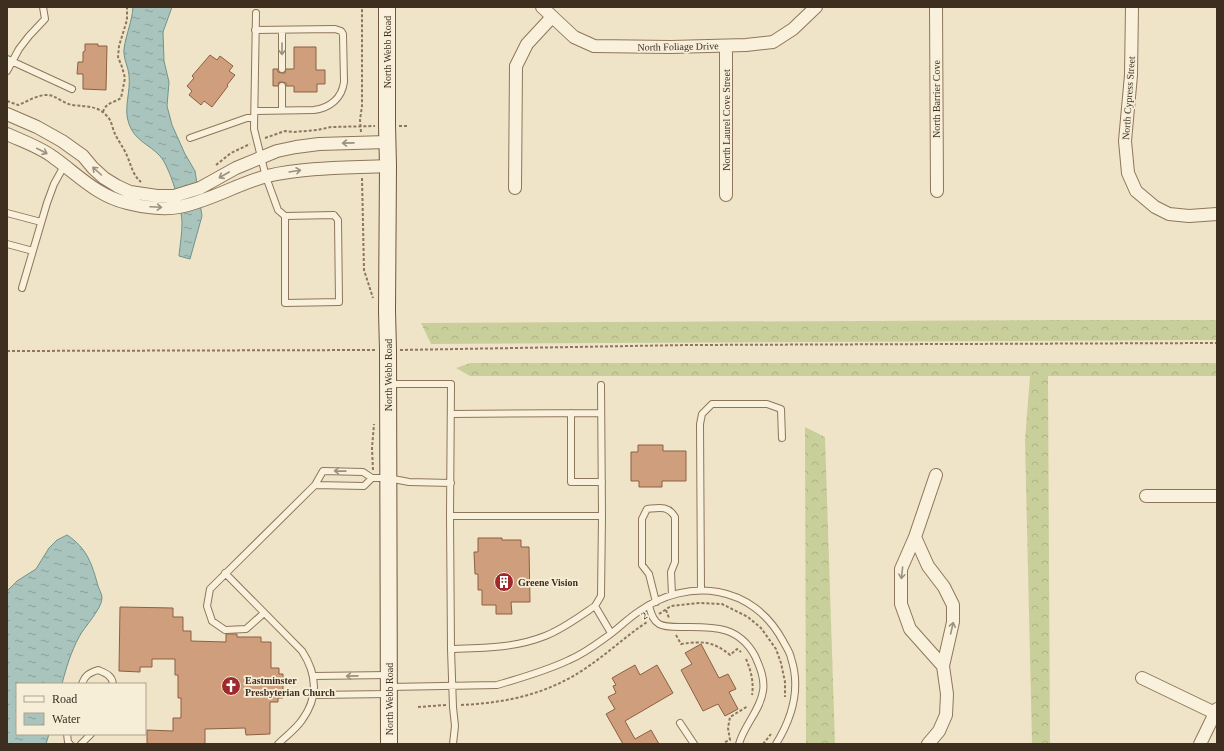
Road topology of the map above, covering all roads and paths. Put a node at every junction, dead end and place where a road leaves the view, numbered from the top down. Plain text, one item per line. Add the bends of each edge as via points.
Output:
1 (44, 7) edge
2 (127, 7) edge
3 (362, 7) edge
4 (387, 7) edge
5 (542, 7) edge
6 (816, 7) edge
7 (936, 7) edge
8 (1132, 7) edge
9 (256, 13) dead end
10 (552, 17) junction
11 (255, 30) junction
12 (282, 30) junction
13 (726, 46) junction
14 (10, 60) edge
15 (282, 69) dead end
16 (7, 71) edge
17 (282, 86) dead end
18 (72, 89) dead end
19 (7, 101) edge
20 (282, 110) junction
21 (255, 111) junction
22 (103, 112) junction
23 (7, 114) edge
24 (254, 118) junction
25 (7, 134) edge
26 (190, 138) dead end
27 (388, 142) junction
28 (361, 143) junction
29 (261, 158) junction
30 (64, 166) junction
31 (388, 166) junction
32 (362, 167) junction
33 (266, 177) junction
34 (142, 183) dead end
35 (515, 188) dead end
36 (937, 190) dead end
37 (726, 195) dead end
38 (176, 202) junction
39 (7, 213) edge
40 (1217, 214) edge
41 (284, 216) junction
42 (41, 222) junction
43 (7, 244) edge
44 (33, 251) junction
45 (22, 288) dead end
46 (373, 299) dead end
47 (375, 343) dead end
48 (1217, 343) edge
49 (405, 350) dead end
50 (7, 351) edge
51 (388, 384) junction
52 (601, 384) dead end
53 (571, 413) junction
54 (601, 413) junction
55 (451, 414) junction
56 (374, 418) dead end
57 (782, 438) dead end
58 (936, 475) dead end
59 (378, 478) junction
60 (602, 482) junction
61 (451, 483) junction
62 (315, 485) junction
63 (1146, 496) dead end
64 (1217, 496) edge
65 (450, 516) junction
66 (602, 516) junction
67 (915, 537) junction
68 (225, 573) junction
69 (701, 590) junction
70 (672, 595) junction
71 (656, 602) junction
72 (595, 606) junction
73 (649, 606) junction
74 (666, 610) junction
75 (264, 613) junction
76 (653, 618) junction
77 (672, 626) junction
78 (611, 633) junction
79 (451, 648) junction
80 (943, 666) junction
81 (314, 676) junction
82 (1142, 678) dead end
83 (82, 683) edge
84 (113, 683) edge
85 (389, 685) junction
86 (453, 685) junction
87 (314, 695) junction
88 (785, 701) dead end
89 (453, 705) junction
90 (418, 706) dead end
91 (1216, 711) edge
92 (680, 723) dead end
93 (774, 729) dead end
94 (90, 735) edge
95 (725, 742) dead end
96 (81, 744) edge
97 (278, 744) edge
98 (389, 744) edge
99 (453, 744) edge
100 (694, 744) edge
101 (739, 744) edge
102 (763, 744) edge
103 (776, 744) edge
104 (928, 744) edge
105 (1200, 744) edge

1 - 14 lane via 45,19
2 - 22 path via 127,20 118,57 125,78 121,98 109,103
3 - 28 path
4 - 27 main road, North Webb Road
5 - 10 street, North Foliage Drive
6 - 13 street, North Foliage Drive via 773,42
7 - 36 street, North Barrier Cove
8 - 40 street, North Cypress Street via 1131,75 1125,141 1128,173 1136,190 1155,207 1169,214
9 - 11 lane
10 - 13 street, North Foliage Drive via 574,37 594,46
10 - 35 street via 526,44 516,66
11 - 12 lane
11 - 21 lane
12 -> 15 lane
12 - 20 lane via 341,31 344,82 338,98 322,109
13 - 37 street, North Laurel Cove Street
14 - 16 lane
14 - 18 lane
17 - 20 lane
19 - 22 path via 18,105 44,95 71,105 91,106
20 - 21 lane
21 - 24 lane
22 - 34 path via 111,121 113,131 128,157 131,170
38 -> 23 street via 130,192 117,186 104,178 83,156 62,141
24 - 26 lane via 247,118
24 - 29 lane
25 -> 30 street via 52,156
27 - 28 street
27 - 31 main road, North Webb Road
28 -> 29 street via 296,147
29 - 33 lane
29 -> 38 street via 236,168
30 -> 38 street via 96,190 126,203 152,207
30 - 42 lane via 54,184
31 - 32 street
31 - 51 main road, North Webb Road
33 -> 32 street via 298,170
32 - 46 path via 364,270
33 - 38 street via 204,200
33 - 41 lane via 278,210
39 - 42 lane
41 - 41 lane via 334,215 338,220 339,302 285,303
42 - 44 lane
43 - 44 lane
44 - 45 lane
47 - 50 path via 375,350
48 - 49 path via 688,345
51 - 55 lane via 451,384
51 - 59 main road, North Webb Road
52 - 54 lane
53 - 54 lane
53 - 55 lane
53 - 60 lane via 571,482
54 - 60 lane
55 - 61 lane
56 - 59 path via 372,448
57 - 69 lane via 781,409 767,404 712,404 702,414
58 - 67 street
59 - 61 lane
59 - 62 lane via 364,486
59 -> 62 lane via 363,472 323,471
59 - 85 main road, North Webb Road
60 - 66 lane
61 - 65 lane
62 - 68 lane
63 - 64 street
65 - 66 lane
65 - 79 lane
66 - 72 lane via 601,596
80 -> 67 street via 954,622 953,605 944,587 928,566
67 -> 80 street via 901,569 901,604 910,629
68 - 75 lane
68 - 75 lane via 210,589 207,606 212,621 225,630 246,629
69 - 70 lane
69 - 103 lane via 724,592 757,610 776,628 791,657 795,682 794,706 785,730
70 - 71 lane
70 - 71 lane via 675,517 666,508 647,509 642,519 642,565 649,574
71 - 73 lane
72 - 78 lane
72 - 79 lane via 545,636 515,645
73 - 76 lane
73 - 78 lane
74 - 76 path, 2
74 - 77 path
74 - 88 path, 2 via 671,606 699,603 722,604 748,617 761,628 776,649 785,682
75 - 81 lane via 302,651
76 - 77 lane via 658,624
76 - 89 path, 2 via 562,683 525,697 481,704
77 - 95 path via 681,644 698,641 721,647 730,655 737,649 744,654 754,687 752,701 748,707 730,716 730,740
77 - 101 lane via 721,628 740,638 752,652 762,676 763,693
78 - 86 lane via 569,660 532,675 497,685
79 - 86 lane
80 - 104 street via 947,694 946,715 939,731
85 -> 81 lane
81 - 87 lane
82 - 91 street
83 - 84 lane via 88,673 98,670 109,675
85 - 86 lane
85 - 87 lane
85 - 98 main road, North Webb Road
86 - 89 lane
87 - 97 lane via 302,721
89 - 90 path, 2
89 - 99 lane
91 - 105 street
92 - 100 lane
93 - 102 path
94 - 96 lane

